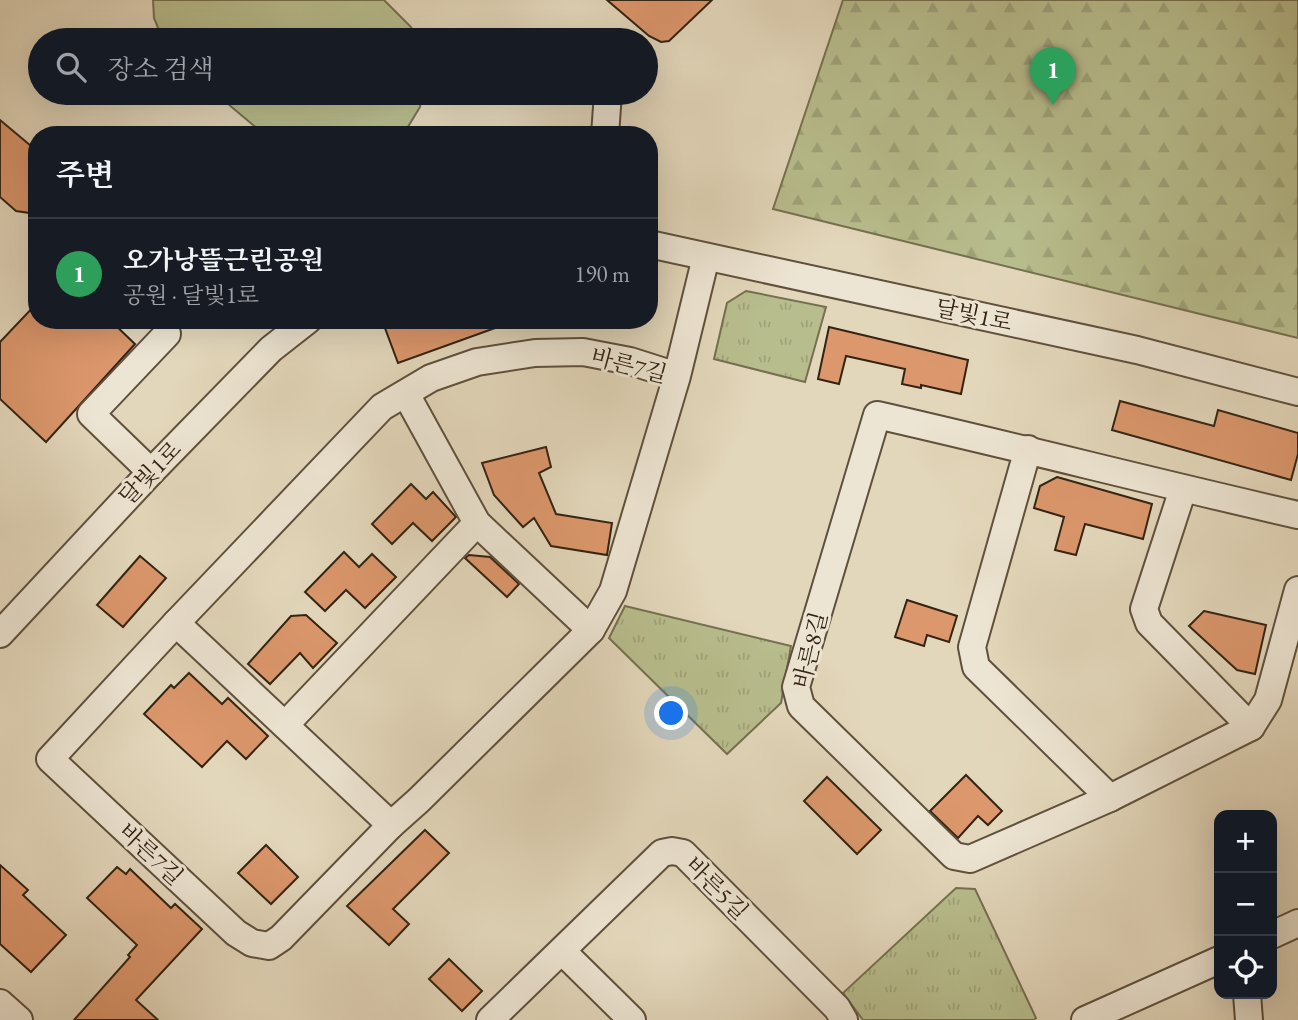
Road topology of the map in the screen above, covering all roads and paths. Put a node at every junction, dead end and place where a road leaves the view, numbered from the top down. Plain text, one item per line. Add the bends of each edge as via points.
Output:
1 (607, 105) edge
2 (606, 126) edge
3 (658, 246) edge
4 (706, 257) junction
5 (297, 329) edge
6 (167, 334) dead end
7 (677, 376) junction
8 (1298, 392) edge
9 (405, 394) junction
10 (1028, 449) junction
11 (151, 472) junction
12 (1183, 489) junction
13 (1298, 515) edge
14 (477, 523) junction
15 (1298, 590) edge
16 (176, 622) junction
17 (591, 630) junction
18 (0, 634) edge
19 (285, 725) junction
20 (1251, 727) junction
21 (1110, 798) junction
22 (391, 825) junction
23 (1298, 923) edge
24 (1277, 934) edge
25 (562, 951) junction
26 (1214, 962) edge
27 (1247, 999) edge
28 (489, 1020) edge
29 (632, 1020) edge
30 (844, 1020) edge
31 (1085, 1020) edge
32 (1249, 1020) edge

1 - 2 street
3 - 4 street, 달빛1로
4 - 7 street
4 - 8 street, 달빛1로 via 1137,351
5 - 11 street, 달빛1로 via 271,349
6 - 11 street via 91,414
7 - 9 street, 바른7길 via 583,352 535,353 477,362
7 - 17 street, 바른7길 via 613,591
9 - 14 street
9 - 16 street, 바른7길 via 382,407 351,437
10 - 12 street, 바른8길
10 - 21 street via 972,648 976,667
10 - 21 street, 바른8길 via 877,415 797,695 801,706 954,856 970,859
11 - 18 street, 달빛1로
12 - 13 street, 바른8길
12 - 20 street via 1144,609 1149,623
14 - 17 street
14 - 19 street
15 - 20 street via 1268,700
16 - 19 street
16 - 22 street, 바른7길 via 50,759 252,943 269,946 281,938
17 - 22 street, 바른7길
19 - 22 street
20 - 21 street, 바른8길
23 - 24 street
25 - 28 street, 바른5길
25 - 29 street
25 - 30 street, 바른5길 via 662,853 683,853
26 - 31 street
27 - 32 street

